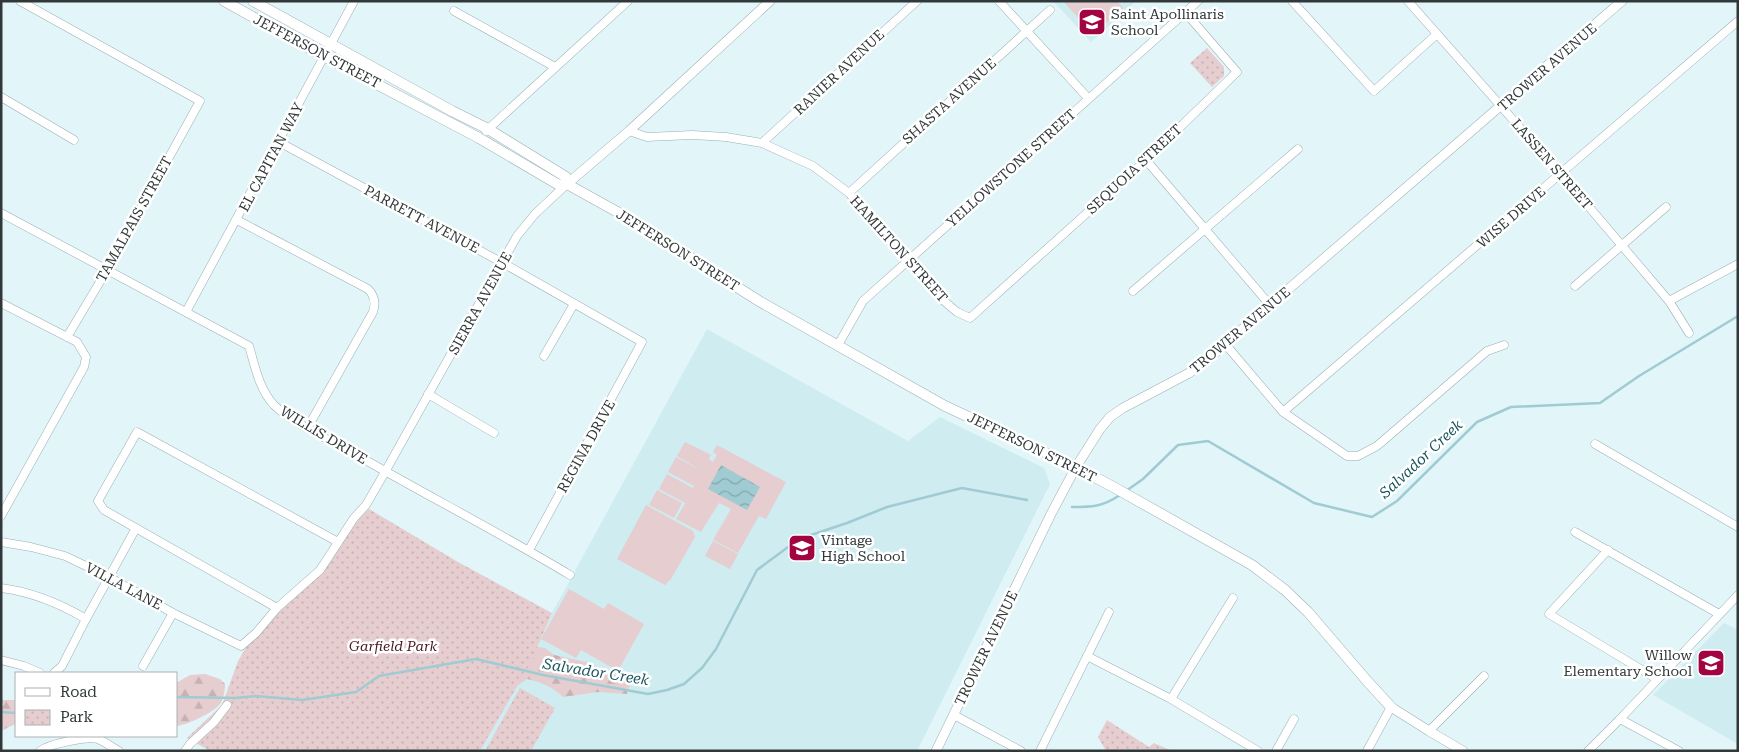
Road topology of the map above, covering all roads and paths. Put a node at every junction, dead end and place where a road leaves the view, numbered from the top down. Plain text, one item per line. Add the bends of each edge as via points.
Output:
1 (20, 1) edge
2 (224, 1) edge
3 (253, 1) edge
4 (354, 1) edge
5 (628, 1) edge
6 (770, 1) edge
7 (917, 1) edge
8 (999, 1) edge
9 (1198, 1) edge
10 (1292, 1) edge
11 (1408, 1) edge
12 (1622, 1) edge
13 (1050, 10) dead end
14 (454, 11) dead end
15 (1185, 12) junction
16 (1738, 21) edge
17 (1026, 31) junction
18 (1437, 34) junction
19 (332, 44) junction
20 (325, 57) junction
21 (555, 67) junction
22 (1, 97) edge
23 (1088, 98) junction
24 (1502, 106) junction
25 (488, 129) junction
26 (630, 131) junction
27 (479, 138) junction
28 (74, 140) dead end
29 (279, 142) junction
30 (762, 143) junction
31 (1298, 149) dead end
32 (1146, 160) junction
33 (1561, 174) junction
34 (567, 184) junction
35 (849, 193) junction
36 (1666, 207) dead end
37 (1, 213) edge
38 (237, 220) junction
39 (1205, 229) junction
40 (1622, 246) junction
41 (908, 261) junction
42 (501, 262) junction
43 (1738, 264) edge
44 (107, 270) junction
45 (1575, 286) dead end
46 (1133, 291) dead end
47 (1669, 301) junction
48 (1, 302) edge
49 (574, 304) junction
50 (1270, 305) junction
51 (186, 312) junction
52 (970, 318) joint
53 (1689, 333) dead end
54 (67, 337) junction
55 (642, 342) joint
56 (838, 345) junction
57 (1226, 345) junction
58 (1504, 345) dead end
59 (544, 356) dead end
60 (428, 394) junction
61 (1283, 412) junction
62 (308, 427) junction
63 (494, 433) dead end
64 (1595, 444) dead end
65 (1076, 468) junction
66 (385, 472) junction
67 (1, 516) edge
68 (1738, 527) edge
69 (136, 528) junction
70 (1575, 532) dead end
71 (1, 542) edge
72 (338, 542) junction
73 (529, 550) junction
74 (1608, 550) junction
75 (570, 575) dead end
76 (109, 577) junction
77 (1, 588) edge
78 (1738, 595) edge
79 (1233, 598) dead end
80 (277, 608) junction
81 (1109, 612) dead end
82 (173, 614) junction
83 (1719, 614) junction
84 (86, 618) junction
85 (241, 646) joint
86 (1087, 656) junction
87 (1, 660) edge
88 (143, 666) dead end
89 (38, 672) edge
90 (55, 672) edge
91 (1484, 676) dead end
92 (1657, 679) junction
93 (1172, 699) junction
94 (228, 705) dead end
95 (1391, 707) junction
96 (954, 715) junction
97 (1294, 719) dead end
98 (1620, 719) junction
99 (1429, 732) junction
100 (187, 747) edge
101 (40, 751) edge
102 (119, 751) edge
103 (936, 751) edge
104 (1021, 751) edge
105 (1040, 751) edge
106 (1258, 751) edge
107 (1276, 751) edge
108 (1367, 751) edge
109 (1463, 751) edge
110 (1588, 751) edge
111 (1679, 751) edge

1 - 44 street, TAMALPAIS STREET via 200,101
2 - 20 main road, JEFFERSON STREET
3 - 19 main road, JEFFERSON STREET
4 - 19 street, EL CAPITAN WAY
5 - 21 street
6 - 26 street, SIERRA AVENUE
7 - 30 street, RANIER AVENUE
8 - 17 street
9 - 15 street, YELLOWSTONE STREET
10 - 18 street via 1374,91
11 - 18 street, LASSEN STREET
12 - 24 street, TROWER AVENUE
13 - 17 street, SHASTA AVENUE
14 - 21 street
15 - 23 street, YELLOWSTONE STREET
15 - 32 street, SEQUOIA STREET via 1238,72
16 - 33 street, WISE DRIVE
17 - 23 street
17 - 35 street, SHASTA AVENUE
18 - 24 street, LASSEN STREET
19 - 20 street, EL CAPITAN WAY
19 - 25 main road, JEFFERSON STREET
20 - 27 main road, JEFFERSON STREET
20 - 29 street, EL CAPITAN WAY
21 - 25 street
22 - 28 street
23 - 41 street, YELLOWSTONE STREET
24 - 33 street, LASSEN STREET
24 - 50 street, TROWER AVENUE
25 - 27 street
25 - 34 main road, JEFFERSON STREET via 566,177
26 - 30 street, HAMILTON STREET via 647,137 692,135
26 - 34 street, SIERRA AVENUE
27 - 34 main road, JEFFERSON STREET via 559,185
29 - 38 street, EL CAPITAN WAY
29 - 42 street, PARRETT AVENUE
30 - 35 street, HAMILTON STREET via 813,166
31 - 39 street
32 - 39 street
32 - 52 street, SEQUOIA STREET
33 - 40 street, LASSEN STREET
33 - 61 street, WISE DRIVE
34 - 42 street, SIERRA AVENUE via 527,224
34 - 56 main road, JEFFERSON STREET via 630,219 759,301
35 - 41 street, HAMILTON STREET
36 - 40 street
37 - 44 street, WILLIS DRIVE
38 - 51 street, EL CAPITAN WAY
38 - 62 street via 373,294 373,312
39 - 46 street
39 - 50 street
40 - 45 street
40 - 47 street, LASSEN STREET
41 - 52 street, HAMILTON STREET via 938,296
41 - 56 street, YELLOWSTONE STREET via 863,301
42 - 49 street, PARRETT AVENUE
42 - 60 street, SIERRA AVENUE
43 - 47 street
44 - 51 street, WILLIS DRIVE
44 - 54 street, TAMALPAIS STREET
47 - 53 street, LASSEN STREET
48 - 54 street
49 - 55 street, PARRETT AVENUE
49 - 59 street
50 - 57 street, TROWER AVENUE
51 - 62 street, WILLIS DRIVE via 249,346 268,397
54 - 67 street via 77,342 86,357 84,367
55 - 73 street, REGINA DRIVE
56 - 65 main road, JEFFERSON STREET via 945,406
57 - 61 street
57 - 65 street, TROWER AVENUE via 1189,374 1110,417
58 - 61 street via 1487,351 1377,446 1358,456 1347,456
60 - 63 street
60 - 66 street, SIERRA AVENUE
62 - 66 street, WILLIS DRIVE
64 - 68 street
65 - 95 main road, JEFFERSON STREET via 1252,565 1285,590
65 - 96 street, TROWER AVENUE
66 - 72 street, SIERRA AVENUE via 366,505
66 - 73 street, WILLIS DRIVE
69 - 72 street via 104,510 98,501 137,432
69 - 76 street
69 - 80 street
70 - 74 street
71 - 76 street, VILLA LANE via 65,556
72 - 80 street, SIERRA AVENUE via 320,570
73 - 75 street, WILLIS DRIVE
74 - 83 street
74 - 92 street via 1549,614
76 - 82 street, VILLA LANE
76 - 84 street
77 - 84 street via 44,598
78 - 83 street
79 - 93 street
80 - 85 street, SIERRA AVENUE
81 - 86 street
82 - 85 street, VILLA LANE
82 - 88 street
83 - 92 street
84 - 90 street via 62,666
86 - 93 street
86 - 105 street
87 - 89 street
91 - 99 street
92 - 98 street
93 - 106 street
94 - 100 street
95 - 99 street, JEFFERSON STREET
95 - 108 street
96 - 103 street, TROWER AVENUE
96 - 104 street
97 - 107 street
98 - 110 street
98 - 111 street
99 - 109 street, JEFFERSON STREET
101 - 102 street via 48,746 90,738 99,739

